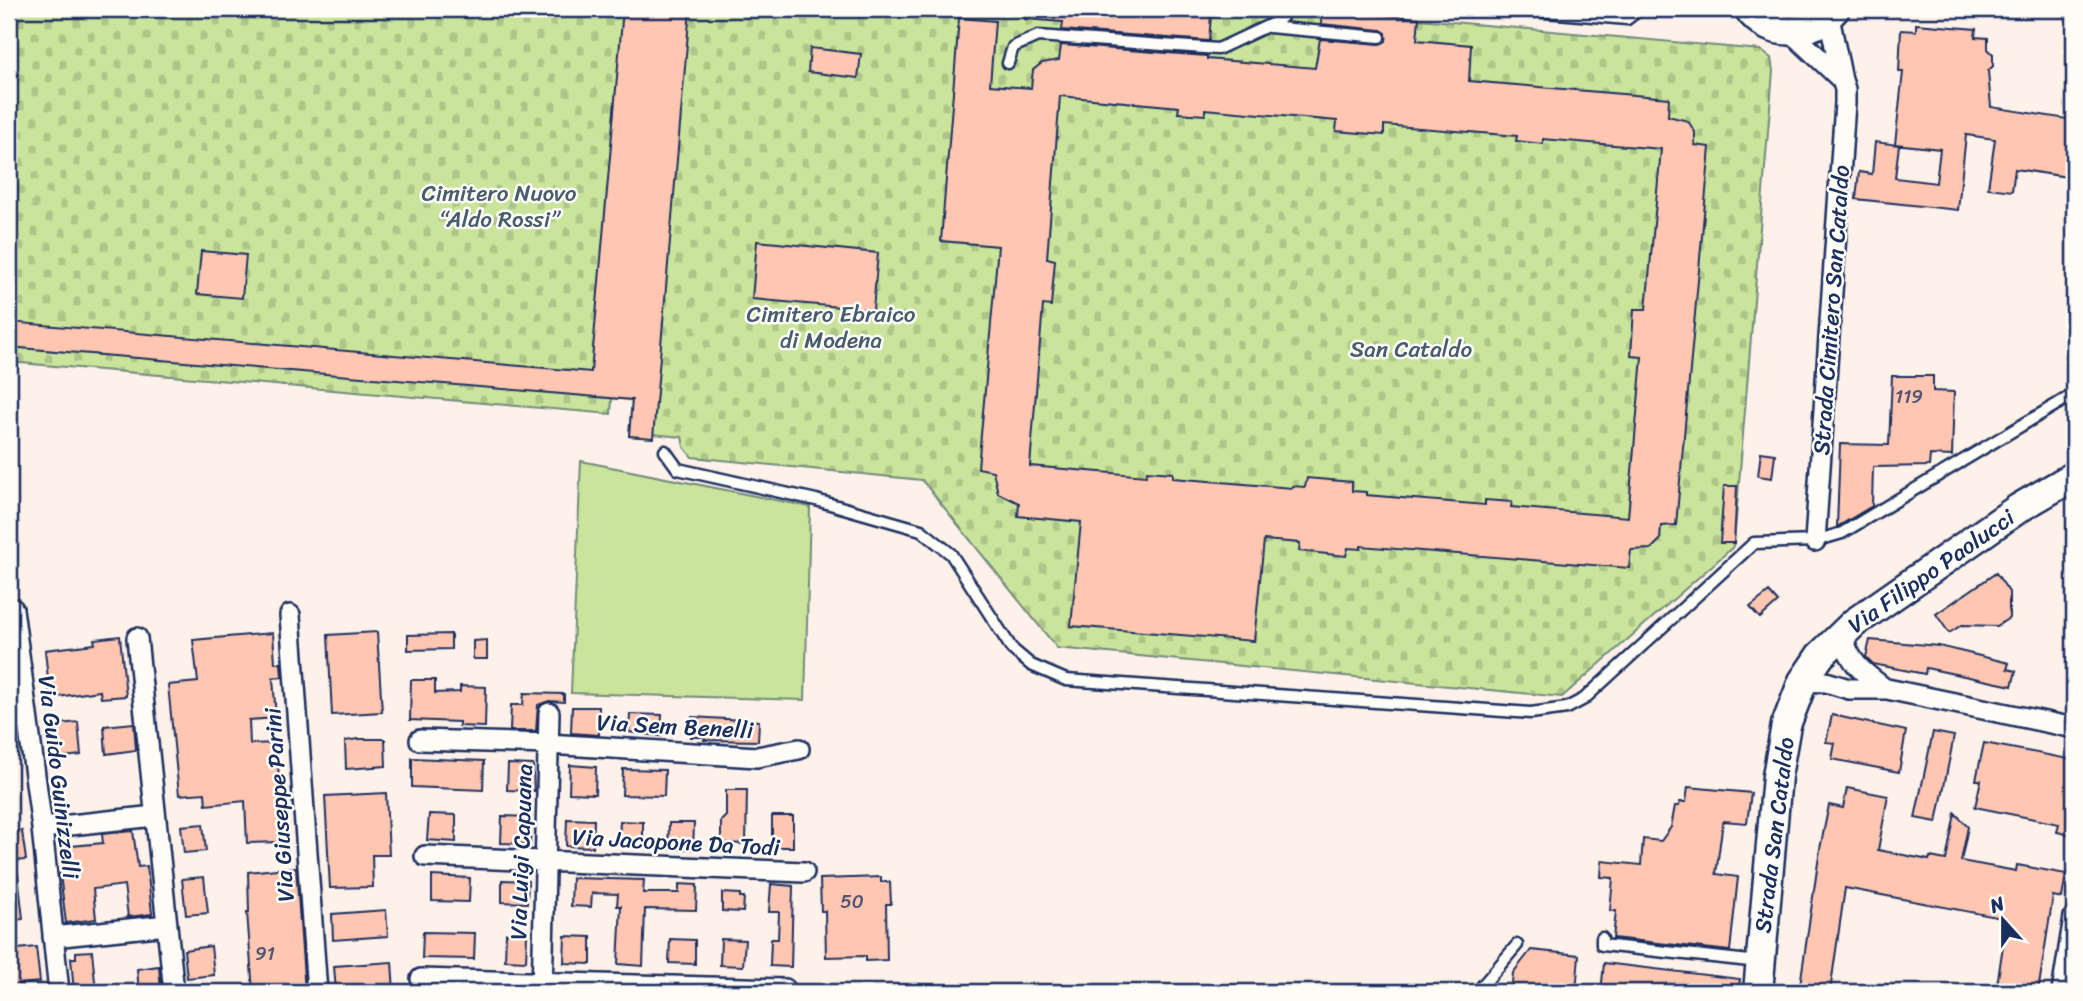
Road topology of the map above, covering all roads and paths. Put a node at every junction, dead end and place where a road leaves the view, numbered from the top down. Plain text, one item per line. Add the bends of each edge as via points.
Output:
1 (1283, 9) edge
2 (1511, 9) edge
3 (1640, 9) edge
4 (1747, 11) edge
5 (1832, 13) edge
6 (1269, 27) junction
7 (1790, 31) junction
8 (1380, 37) dead end
9 (1007, 63) dead end
10 (1842, 80) junction
11 (2074, 394) edge
12 (665, 452) dead end
13 (2074, 477) edge
14 (1815, 541) junction
15 (11, 609) edge
16 (290, 615) dead end
17 (1841, 635) junction
18 (137, 638) dead end
19 (1803, 681) junction
20 (1885, 689) junction
21 (549, 713) dead end
22 (2074, 728) edge
23 (420, 740) dead end
24 (548, 744) junction
25 (799, 749) dead end
26 (155, 816) junction
27 (42, 828) junction
28 (425, 856) dead end
29 (545, 861) junction
30 (804, 872) dead end
31 (2074, 917) edge
32 (167, 925) junction
33 (53, 937) junction
34 (1602, 938) dead end
35 (1517, 945) dead end
36 (1759, 962) junction
37 (421, 979) dead end
38 (542, 987) edge
39 (785, 989) dead end
40 (2066, 991) edge
41 (59, 992) edge
42 (174, 992) edge
43 (317, 992) edge
44 (1477, 992) edge
45 (1758, 992) edge

1 - 6 lane via 1282,17
2 - 3 lane via 1627,19
4 - 7 street via 1765,24
5 - 7 street via 1813,27
5 - 10 street, Strada Cimitero San Cataldo
6 - 8 lane
6 - 9 lane via 1219,49 1038,36 1013,47
7 - 10 street
10 - 14 street, Strada Cimitero San Cataldo via 1845,103
11 - 14 lane via 1869,519
12 - 14 lane via 678,469 816,500 921,530 951,554 1012,649 1047,673 1084,682 1504,711 1567,708 1584,699 1754,543
13 - 17 street, Via Filippo Paolucci via 2019,508
15 - 27 street, Via Guido Guinizzelli
16 - 43 street, Via Giuseppe Parini
17 - 19 street, Via Filippo Paolucci
17 - 20 street via 1849,658
18 - 26 street
19 - 20 street
19 - 36 street, Strada San Cataldo via 1786,725 1777,776
20 - 22 street
21 - 24 street, Via Luigi Capuana
23 - 24 street, Via Sem Benelli
24 - 25 street, Via Sem Benelli via 757,757
24 - 29 street, Via Luigi Capuana
26 - 27 street
26 - 32 street
27 - 33 street, Via Guido Guinizzelli
28 - 29 street, Via Jacopone Da Todi
29 - 30 street, Via Jacopone Da Todi
29 - 38 street, Via Luigi Capuana
31 - 40 street
32 - 33 street
32 - 42 street
33 - 41 street, Via Guido Guinizzelli
34 - 36 lane via 1602,945
35 - 44 lane
36 - 45 street, Strada San Cataldo
37 - 38 street
38 - 39 street

